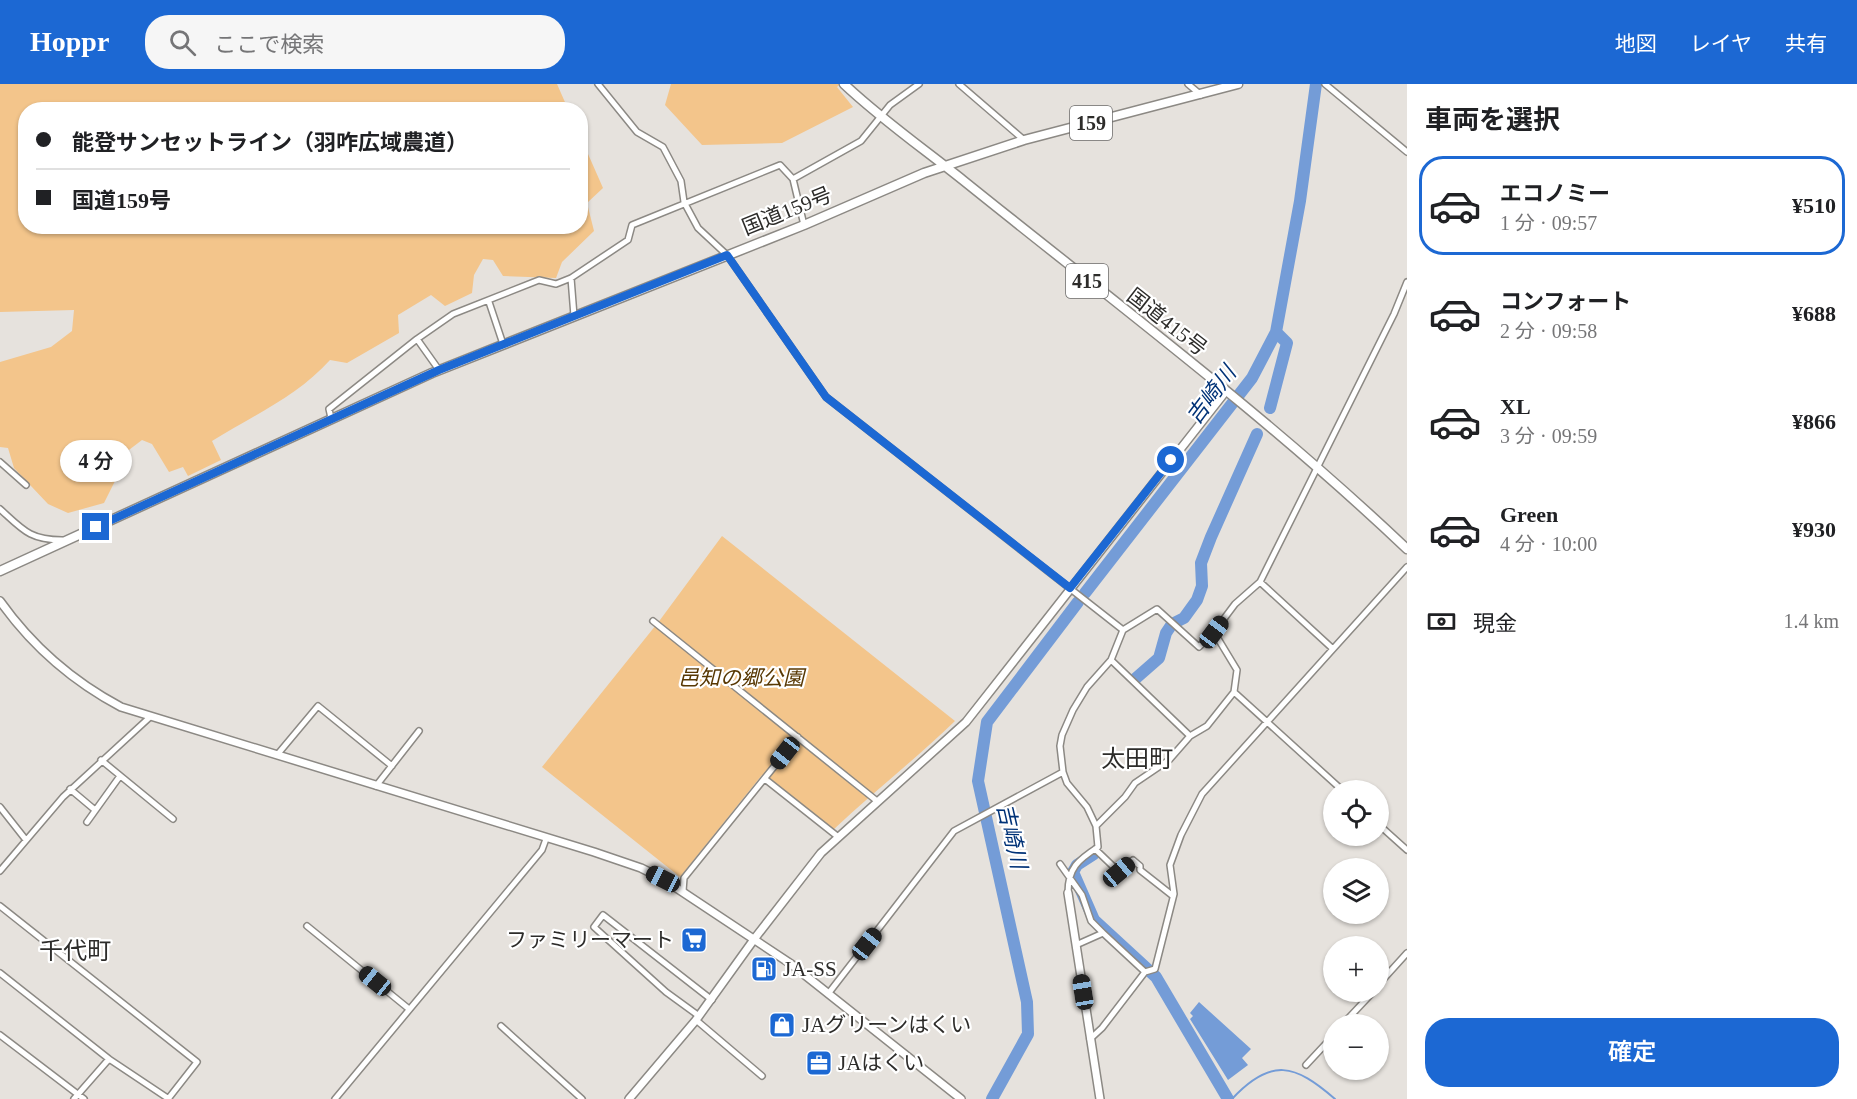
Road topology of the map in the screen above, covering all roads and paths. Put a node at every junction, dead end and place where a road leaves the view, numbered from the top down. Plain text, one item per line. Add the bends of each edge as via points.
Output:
1 (598, 84) edge
2 (919, 84) edge
3 (959, 84) edge
4 (1188, 84) edge
5 (1238, 84) edge
6 (1325, 84) edge
7 (849, 86) edge
8 (1201, 95) junction
9 (882, 115) junction
10 (1024, 140) junction
11 (1407, 152) edge
12 (944, 167) junction
13 (793, 179) junction
14 (684, 202) junction
15 (804, 225) junction
16 (727, 255) junction
17 (571, 278) junction
18 (1407, 282) edge
19 (1401, 297) junction
20 (1407, 301) edge
21 (489, 302) junction
22 (574, 316) junction
23 (417, 339) junction
24 (503, 344) junction
25 (439, 370) junction
26 (1228, 393) junction
27 (331, 418) junction
28 (0, 462) edge
29 (1319, 467) junction
30 (26, 485) dead end
31 (0, 509) edge
32 (8, 516) junction
33 (0, 520) edge
34 (67, 540) junction
35 (1407, 549) edge
36 (1407, 567) edge
37 (0, 571) edge
38 (1260, 582) junction
39 (1070, 588) junction
40 (0, 601) edge
41 (653, 621) dead end
42 (1123, 630) junction
43 (1214, 632) junction
44 (1333, 649) junction
45 (1111, 660) junction
46 (1234, 692) junction
47 (150, 717) junction
48 (1267, 722) junction
49 (419, 731) dead end
50 (1190, 736) junction
51 (798, 737) junction
52 (277, 755) junction
53 (101, 760) junction
54 (392, 766) junction
55 (1063, 772) junction
56 (120, 776) junction
57 (765, 779) junction
58 (1331, 780) edge
59 (376, 786) junction
60 (70, 789) junction
61 (877, 801) junction
62 (0, 807) edge
63 (95, 810) junction
64 (172, 819) dead end
65 (87, 822) dead end
66 (1096, 826) junction
67 (1389, 834) edge
68 (837, 836) junction
69 (546, 839) junction
70 (26, 840) junction
71 (1095, 849) junction
72 (1407, 850) edge
73 (1060, 864) dead end
74 (0, 871) edge
75 (1069, 877) junction
76 (683, 891) junction
77 (1068, 893) joint
78 (1173, 896) junction
79 (0, 906) edge
80 (307, 926) dead end
81 (1103, 933) junction
82 (755, 938) junction
83 (1076, 945) junction
84 (1407, 953) edge
85 (1148, 971) junction
86 (0, 973) edge
87 (1389, 973) edge
88 (828, 994) junction
89 (712, 1000) junction
90 (1364, 1002) edge
91 (409, 1009) junction
92 (1352, 1014) edge
93 (698, 1018) junction
94 (501, 1026) dead end
95 (0, 1035) edge
96 (1090, 1039) junction
97 (1323, 1047) edge
98 (109, 1059) junction
99 (1306, 1065) dead end
100 (762, 1077) dead end
101 (76, 1097) edge
102 (633, 1098) edge
103 (84, 1099) edge
104 (169, 1099) edge
105 (335, 1099) edge
106 (582, 1099) edge
107 (961, 1099) edge
108 (1100, 1099) edge

1 - 14 street via 637,132 663,147 681,181
2 - 9 street
3 - 10 street
4 - 8 street
5 - 8 highway, 国道159号 / 159
6 - 11 street
7 - 9 highway, 国道415号 / 415
8 - 10 highway, 国道159号 / 159
9 - 12 highway, 国道415号 / 415
9 - 13 street via 858,143
10 - 12 highway, 国道159号 / 159
12 - 15 highway, 国道159号 / 159
12 - 26 highway, 国道415号 / 415
13 - 14 street via 780,165
13 - 15 street
14 - 16 street via 698,228
14 - 17 street via 632,225 628,240
15 - 16 highway, 国道159号 / 159
16 - 22 highway, 国道159号 / 159
16 - 39 street via 826,397
17 - 21 street via 556,284 539,280
17 - 22 street
18 - 19 street
19 - 20 street
19 - 29 street
21 - 23 street via 453,314
21 - 24 street
22 - 24 highway, 国道159号 / 159
23 - 25 street
23 - 27 street via 330,409
24 - 25 highway, 国道159号 / 159
25 - 27 highway, 国道159号 / 159
26 - 29 highway, 国道415号 / 415
26 - 39 street
27 - 34 highway, 国道159号 / 159
28 - 30 street
29 - 35 highway, 国道415号 / 415
29 - 38 street
31 - 32 street
32 - 33 street
32 - 34 street via 41,540
34 - 37 highway, 国道159号 / 159
36 - 44 street
38 - 43 street via 1235,604
38 - 44 street
39 - 42 street
39 - 61 street via 966,722
40 - 47 street via 52,661 99,695
41 - 51 street
42 - 43 street via 1157,609 1199,647
42 - 45 street
43 - 46 street via 1237,670
44 - 48 street
45 - 50 street
45 - 55 street via 1087,687 1062,735
46 - 48 street
46 - 50 street via 1207,726
47 - 52 street
47 - 53 street
48 - 58 street
48 - 78 street via 1202,794 1170,865
49 - 54 street
50 - 66 street via 1169,760 1135,783
51 - 57 street
51 - 61 street
52 - 54 street via 318,706
52 - 59 street
53 - 56 street
53 - 60 street
54 - 59 street
55 - 66 street
55 - 88 street via 954,831
56 - 63 street
56 - 64 street
57 - 68 street
57 - 76 street via 684,878
59 - 69 street
60 - 63 street
60 - 70 street
61 - 68 street
62 - 70 street
63 - 65 street
66 - 71 street
67 - 72 street
68 - 82 street
69 - 76 street via 641,868
69 - 91 street via 542,850
70 - 74 street
71 - 75 street via 1072,866
71 - 78 street via 1119,872 1133,860
73 - 75 street
75 - 77 street
75 - 81 street via 1082,895 1090,921
76 - 82 street
77 - 83 street
78 - 85 street
79 - 104 street via 197,1062
80 - 91 street
81 - 83 street
81 - 85 street
82 - 88 street
82 - 89 street
83 - 96 street
84 - 87 street
85 - 96 street
86 - 98 street
88 - 107 street
89 - 93 street
89 - 93 street via 603,915 594,927
90 - 92 street
91 - 105 street
93 - 100 street
93 - 102 street
94 - 106 street
95 - 101 street
96 - 108 street
97 - 99 street
98 - 101 street
98 - 104 street
101 - 103 street

